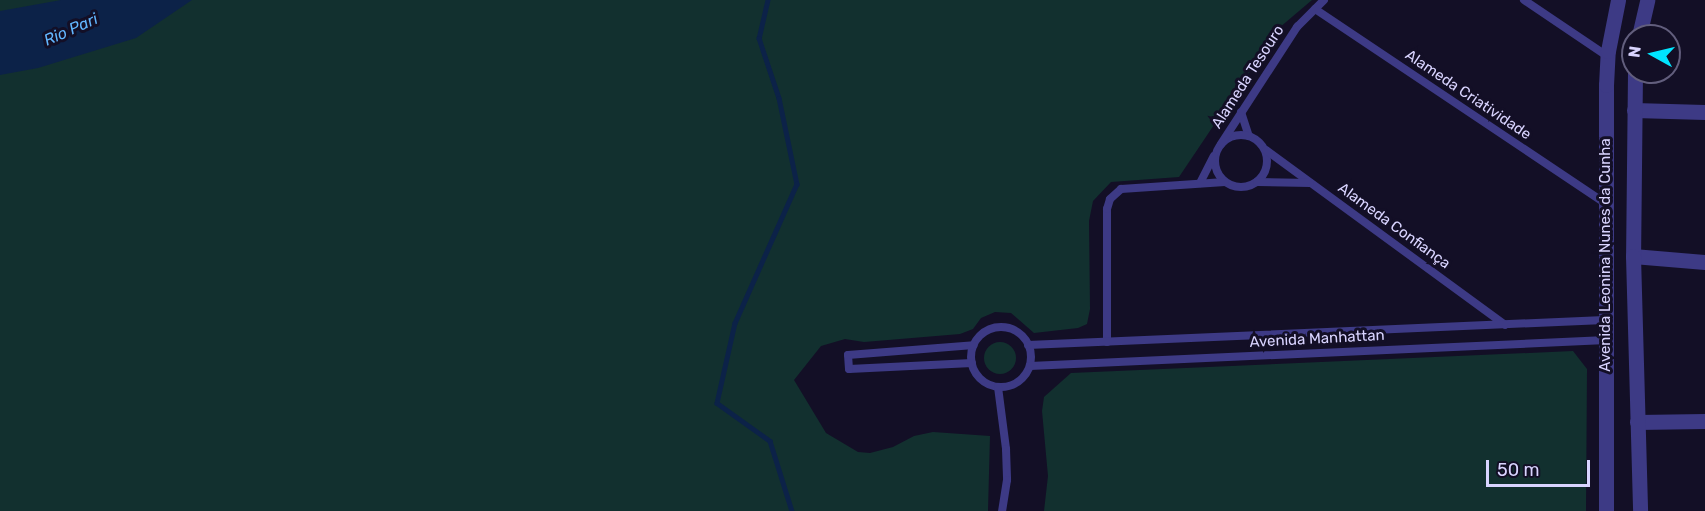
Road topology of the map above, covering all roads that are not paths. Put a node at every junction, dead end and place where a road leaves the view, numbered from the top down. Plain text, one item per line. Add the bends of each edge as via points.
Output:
1 (1324, 0) edge
2 (1524, 0) edge
3 (1618, 0) edge
4 (1647, 0) edge
5 (1315, 9) junction
6 (1642, 24) edge
7 (1608, 57) junction
8 (1635, 84) edge
9 (1634, 110) junction
10 (1241, 112) junction
11 (1705, 112) edge
12 (1249, 136) junction
13 (1219, 148) junction
14 (1266, 150) junction
15 (1225, 182) junction
16 (1257, 182) junction
17 (1200, 183) junction
18 (1312, 183) junction
19 (1606, 204) junction
20 (1633, 256) junction
21 (1705, 262) edge
22 (1605, 320) junction
23 (1506, 325) junction
24 (1606, 340) junction
25 (1107, 342) junction
26 (974, 345) junction
27 (1029, 345) junction
28 (972, 363) junction
29 (1030, 366) junction
30 (998, 387) junction
31 (1705, 421) edge
32 (1637, 422) junction
33 (1002, 511) edge
34 (1606, 511) edge
35 (1640, 511) edge

1 - 5 lane, Alameda Tesouro
2 - 7 lane
3 - 7 street, Avenida Leonina Nunes da Cunha
4 - 6 street
5 - 10 lane, Alameda Tesouro via 1297,27
5 - 19 lane, Alameda Criatividade
7 - 19 street, Avenida Leonina Nunes da Cunha
8 - 9 street, Avenida Leonina Nunes da Cunha
9 - 11 street
9 - 20 street, Avenida Leonina Nunes da Cunha
10 - 12 lane
10 - 13 lane, Alameda Tesouro
12 - 13 lane via 1236,135
12 - 14 lane
13 - 15 lane via 1216,170
13 - 17 lane, Alameda Tesouro
14 - 16 lane via 1267,167
14 - 18 lane, Alameda Confiança
15 - 16 lane via 1243,188
15 - 17 lane
16 - 18 lane
17 - 25 lane via 1121,189 1110,199
18 - 23 lane, Alameda Confiança
19 - 22 street, Avenida Leonina Nunes da Cunha
20 - 21 street
20 - 32 street, Avenida Leonina Nunes da Cunha
22 - 23 lane, Avenida Manhattan
22 - 24 street, Avenida Leonina Nunes da Cunha
23 - 25 lane, Avenida Manhattan
24 - 29 lane, Avenida Manhattan
24 - 34 street, Avenida Leonina Nunes da Cunha
25 - 27 lane, Avenida Manhattan
26 - 27 lane via 986,331 1005,327 1015,330
26 - 28 lane
26 - 28 lane via 848,355 849,369
27 - 29 lane
28 - 30 lane via 981,379
29 - 30 lane via 1017,382
30 - 33 lane via 1006,448 1007,480
31 - 32 street
32 - 35 street, Avenida Leonina Nunes da Cunha

